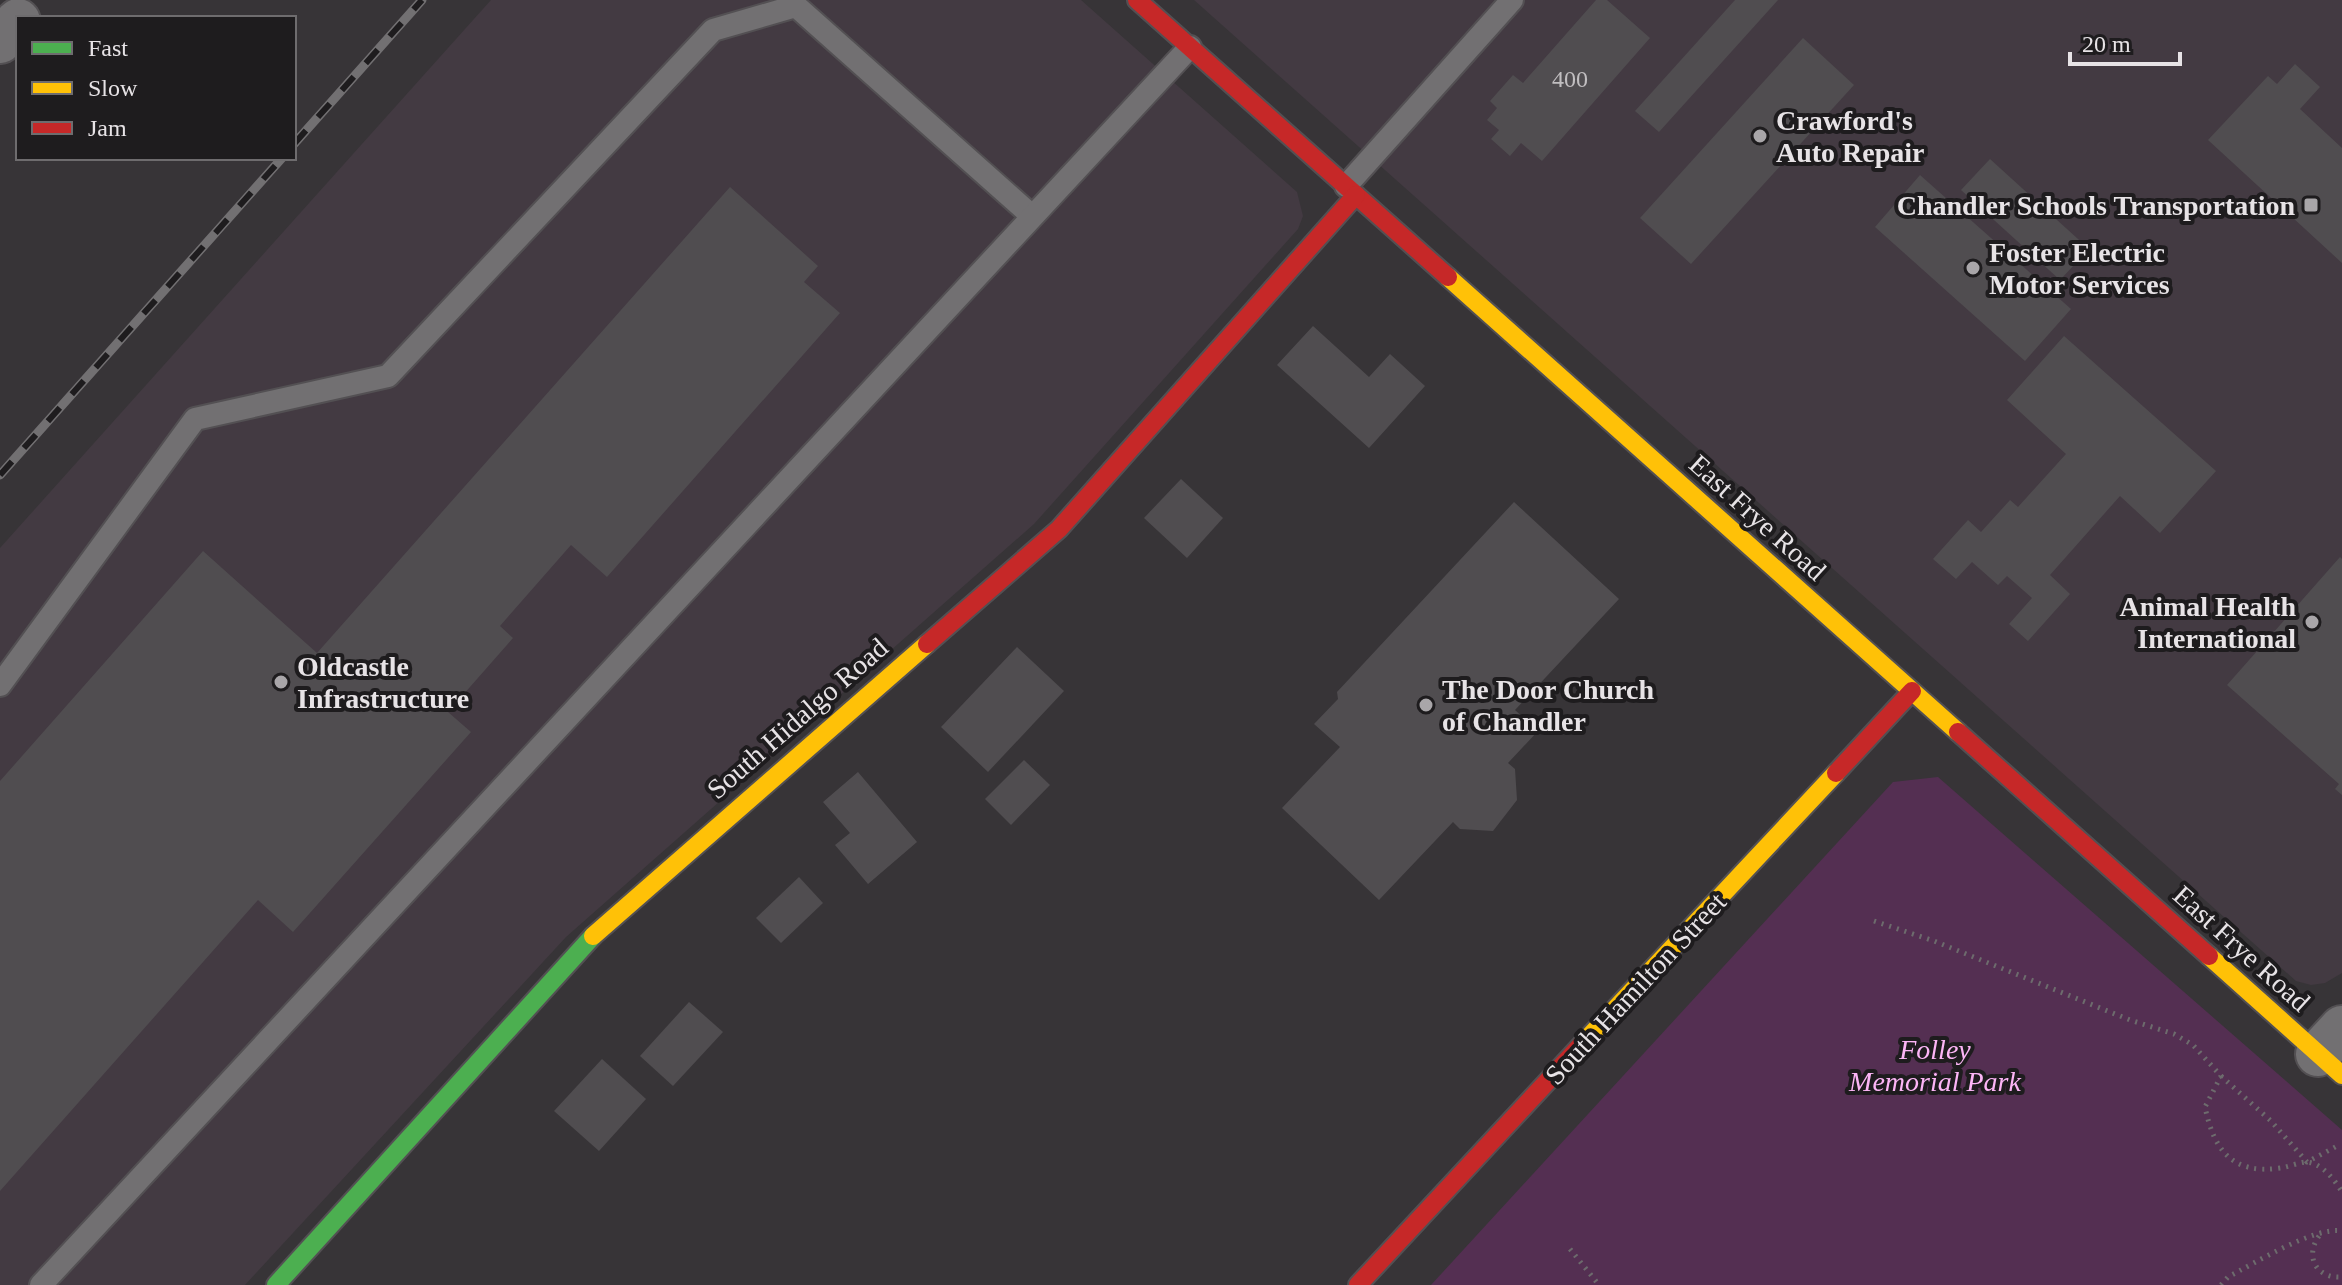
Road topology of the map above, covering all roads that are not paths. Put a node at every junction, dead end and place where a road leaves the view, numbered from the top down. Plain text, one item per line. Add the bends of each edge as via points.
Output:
1 (36, 0) edge
2 (1137, 0) edge
3 (1512, 0) edge
4 (22, 16) edge
5 (16, 22) edge
6 (0, 41) edge
7 (1190, 47) junction
8 (1351, 190) junction
9 (1032, 216) junction
10 (0, 685) edge
11 (1912, 691) junction
12 (2334, 1052) edge
13 (41, 1285) edge
14 (276, 1285) edge
15 (1358, 1285) edge

1 - 4 street
2 - 7 street, East Frye Road
3 - 8 lane
5 - 6 street
7 - 8 street, East Frye Road
7 - 9 lane
8 - 11 street, East Frye Road
8 - 14 street, South Hidalgo Road via 1059,529 591,937
9 - 10 lane via 796,6 713,30 388,376 195,419
9 - 13 lane
11 - 12 street, East Frye Road
11 - 15 street, South Hamilton Street

